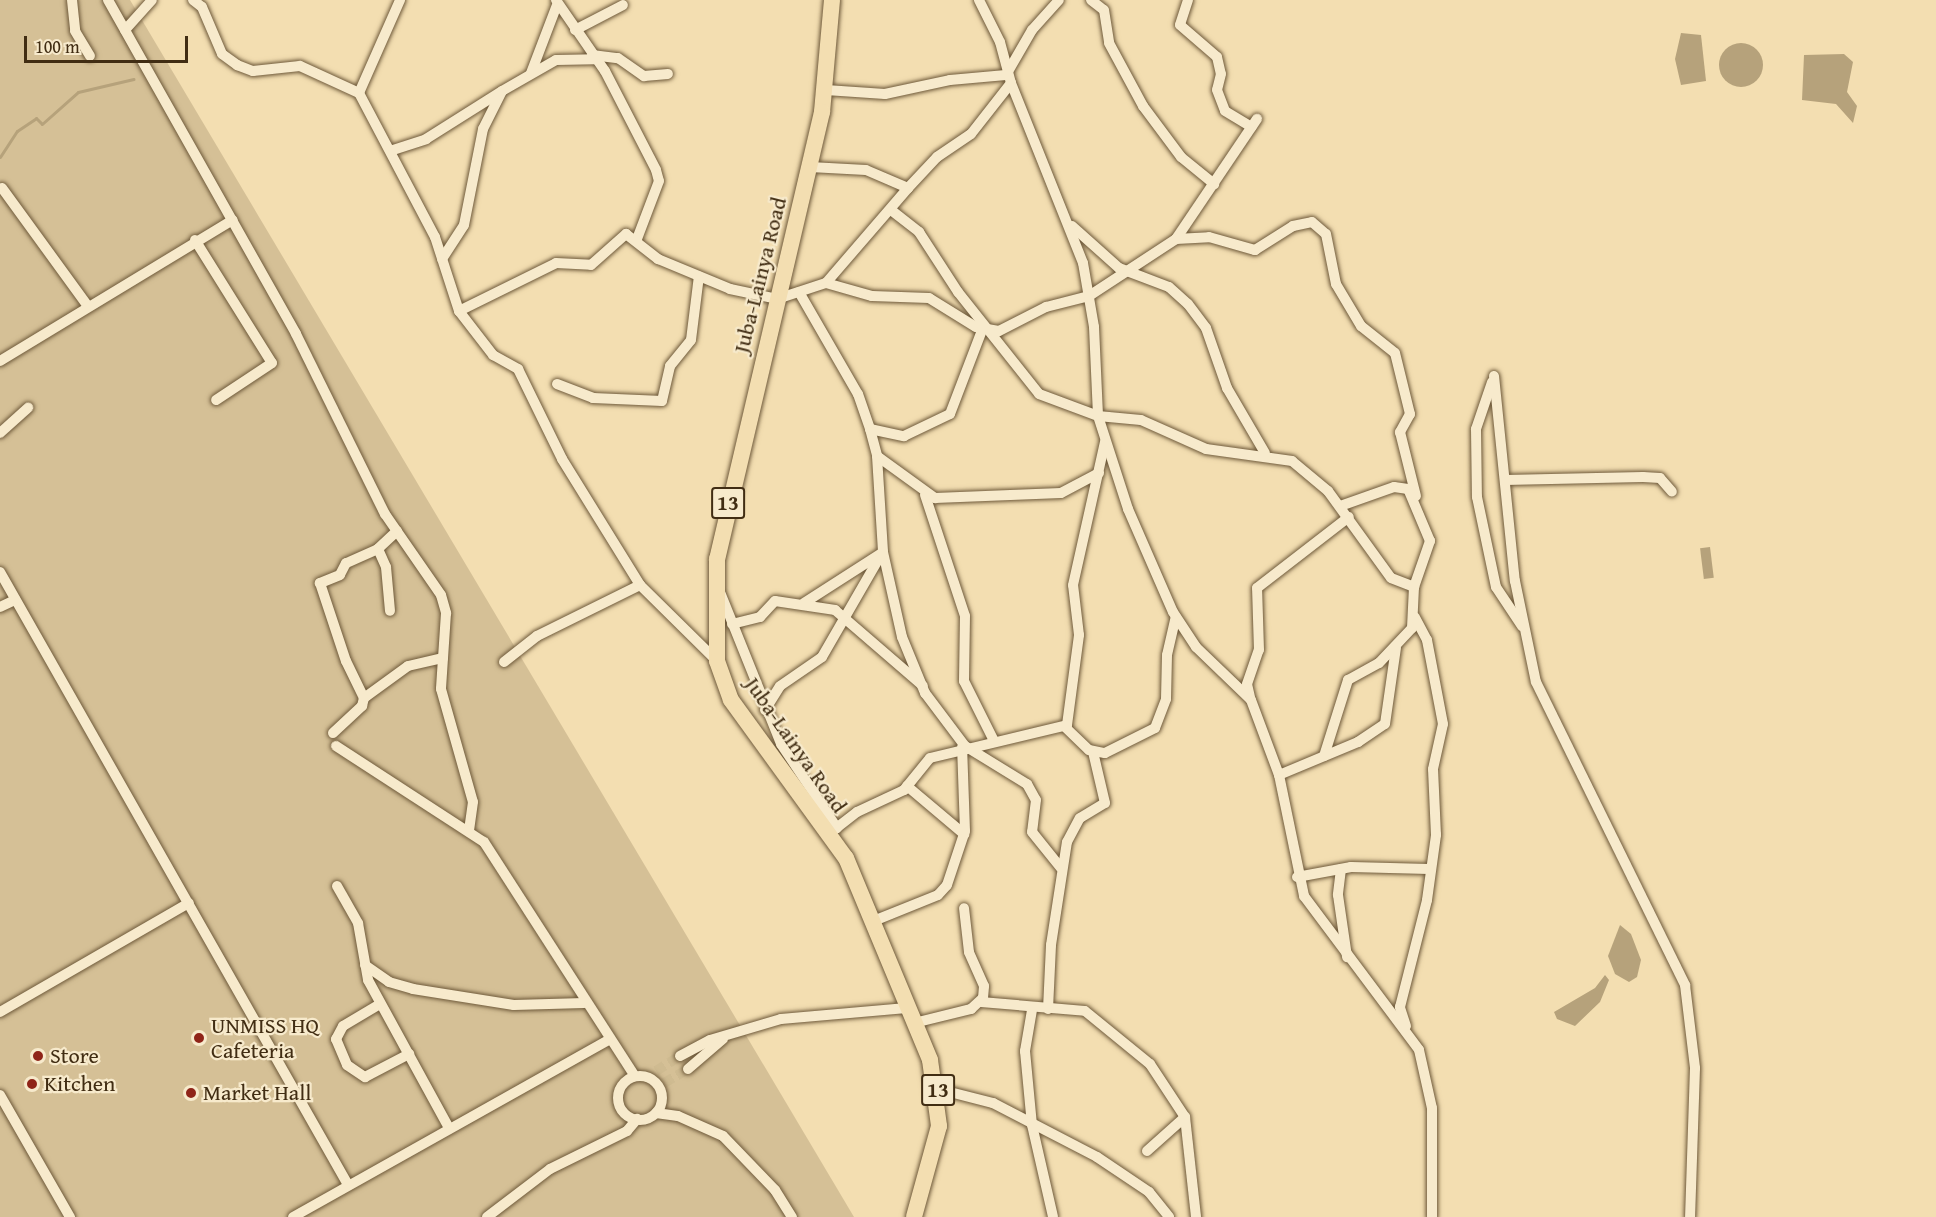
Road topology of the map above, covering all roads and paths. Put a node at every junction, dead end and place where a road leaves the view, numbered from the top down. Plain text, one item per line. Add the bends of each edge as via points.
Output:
1 (72, 0) edge
2 (108, 0) edge
3 (152, 0) edge
4 (193, 0) edge
5 (400, 0) edge
6 (832, 0) edge
7 (979, 0) edge
8 (1059, 0) edge
9 (1091, 0) edge
10 (1188, 0) edge
11 (556, 2) edge
12 (623, 5) dead end
13 (125, 30) junction
14 (575, 30) junction
15 (90, 56) dead end
16 (593, 57) junction
17 (531, 74) junction
18 (668, 74) dead end
19 (1008, 80) junction
20 (826, 90) junction
21 (502, 91) junction
22 (359, 93) junction
23 (393, 150) dead end
24 (810, 167) junction
25 (1214, 184) junction
26 (908, 188) junction
27 (2, 189) dead end
28 (891, 210) junction
29 (233, 220) junction
30 (1070, 224) junction
31 (637, 239) junction
32 (1176, 239) junction
33 (195, 240) junction
34 (442, 259) junction
35 (1128, 272) junction
36 (699, 276) junction
37 (826, 283) junction
38 (800, 292) junction
39 (1089, 296) junction
40 (777, 299) junction
41 (87, 305) junction
42 (459, 311) junction
43 (985, 330) junction
44 (0, 361) edge
45 (557, 384) dead end
46 (216, 400) dead end
47 (28, 408) dead end
48 (1098, 416) junction
49 (870, 429) junction
50 (0, 434) edge
51 (1106, 441) junction
52 (1265, 453) junction
53 (877, 456) junction
54 (1099, 473) junction
55 (1505, 480) junction
56 (1672, 492) dead end
57 (925, 495) junction
58 (1416, 496) junction
59 (1340, 507) junction
60 (1349, 517) junction
61 (397, 531) junction
62 (378, 549) junction
63 (883, 552) junction
64 (0, 572) edge
65 (716, 581) junction
66 (640, 585) junction
67 (1414, 587) junction
68 (15, 600) junction
69 (804, 603) junction
70 (0, 607) edge
71 (390, 611) dead end
72 (845, 616) junction
73 (1176, 617) junction
74 (1415, 617) junction
75 (732, 624) junction
76 (1522, 626) junction
77 (1396, 648) junction
78 (443, 658) junction
79 (717, 661) junction
80 (504, 662) dead end
81 (923, 686) junction
82 (364, 698) junction
83 (1251, 700) junction
84 (765, 710) junction
85 (1065, 728) junction
86 (333, 733) dead end
87 (993, 739) junction
88 (336, 747) dead end
89 (963, 747) junction
90 (1093, 752) junction
91 (1324, 756) junction
92 (1279, 775) junction
93 (907, 786) junction
94 (469, 829) junction
95 (833, 830) junction
96 (964, 834) junction
97 (1061, 868) junction
98 (1341, 869) junction
99 (1429, 869) junction
100 (1297, 877) junction
101 (337, 886) dead end
102 (189, 903) junction
103 (964, 908) dead end
104 (871, 922) junction
105 (1348, 959) junction
106 (365, 965) junction
107 (981, 1002) junction
108 (584, 1003) junction
109 (380, 1004) junction
110 (1048, 1009) junction
111 (1032, 1010) junction
112 (0, 1012) edge
113 (910, 1016) junction
114 (1409, 1035) junction
115 (723, 1038) junction
116 (608, 1040) junction
117 (409, 1054) junction
118 (680, 1056) tunnel mouth
119 (688, 1069) tunnel mouth
120 (656, 1071) tunnel mouth
121 (638, 1076) junction
122 (938, 1089) junction
123 (0, 1095) edge
124 (656, 1113) junction
125 (1185, 1117) junction
126 (637, 1119) junction
127 (1032, 1125) junction
128 (448, 1126) junction
129 (1147, 1151) dead end
130 (347, 1183) junction
131 (70, 1217) edge
132 (293, 1217) edge
133 (487, 1217) edge
134 (792, 1217) edge
135 (914, 1217) edge
136 (1053, 1217) edge
137 (1169, 1217) edge
138 (1196, 1217) edge
139 (1432, 1217) edge
140 (1690, 1217) edge

1 - 15 street via 75,31
2 - 13 street
3 - 13 street
4 - 22 street via 202,7 222,54 237,66 253,71 300,66
5 - 22 street
6 - 20 main road, Juba-Lainya Road / 13
7 - 19 street via 1000,42
8 - 19 street via 1032,30
9 - 25 street via 1104,10 1109,43 1143,106 1181,157
10 - 25 street via 1180,25 1217,57 1221,74 1216,90 1225,111 1255,123
11 - 14 street
11 - 17 street
12 - 14 street
13 - 29 street
14 - 16 street
16 - 17 street via 556,60
16 - 18 street via 618,58 644,76
16 - 31 street via 659,181
17 - 21 street
19 - 20 street via 950,80 885,94
19 - 26 street via 971,134 937,157
19 - 30 street
20 - 24 main road, Juba-Lainya Road / 13
21 - 23 street via 426,140
21 - 34 street via 481,136 464,225
22 - 34 street via 412,188
24 - 26 street via 866,170
24 - 40 main road, Juba-Lainya Road / 13
25 - 32 street
26 - 28 street
27 - 41 street
28 - 37 street
28 - 43 street via 919,232
29 - 33 street
29 - 61 street
30 - 35 street
30 - 39 street
31 - 36 street via 644,251
31 - 42 street via 626,234 591,265 556,263
32 - 35 street
32 - 58 street via 1209,237 1255,250 1305,221 1320,226 1331,244 1336,284 1361,326 1395,353 1410,414 1400,432
33 - 41 street
33 - 46 street via 272,363
34 - 42 street
35 - 39 street
35 - 52 street via 1175,291 1201,320 1227,388
36 - 40 street
36 - 45 street via 692,340 670,366 662,401 593,399
37 - 38 street
37 - 43 street via 872,296 928,298
38 - 40 street
38 - 49 street via 858,394
39 - 43 street
39 - 48 street
40 - 65 main road, Juba-Lainya Road / 13 via 734,473
41 - 44 street
42 - 66 street via 493,355 518,369 562,459
43 - 48 street via 1039,394
43 - 49 street via 950,414 904,436
47 - 50 street
48 - 51 street
48 - 52 street via 1141,420 1206,449
49 - 53 street
51 - 54 street
51 - 73 street via 1128,509
52 - 59 street via 1309,473
53 - 57 street
53 - 63 street
54 - 57 street via 1061,494
54 - 85 street via 1073,585 1078,635
55 - 56 street via 1660,478
55 - 76 street
55 - 76 street via 1494,376 1476,429 1477,497 1496,587
57 - 87 street via 966,616 964,681
58 - 59 street via 1394,487
58 - 67 street via 1430,541
59 - 60 street
60 - 67 street via 1391,578
60 - 83 street via 1257,588 1259,643 1247,684
61 - 62 street
61 - 78 street via 441,595 446,613
62 - 71 street via 386,567
62 - 82 street via 348,561 340,575 320,583
63 - 69 street
63 - 72 street
63 - 81 street via 898,625
64 - 68 street
65 - 75 street
65 - 79 main road, Juba-Lainya Road / 13
66 - 79 street
66 - 80 street via 537,636
67 - 74 street
68 - 70 street
68 - 102 street
69 - 72 street
69 - 75 street via 775,601 763,615
72 - 81 street
72 - 84 street via 822,657 780,686
73 - 83 street via 1196,647
73 - 90 street via 1167,655 1166,699 1155,728 1113,750
74 - 77 street
74 - 99 street via 1426,640 1443,724 1433,769 1436,830
75 - 84 street
76 - 140 street via 1554,726 1674,953 1685,985 1695,1068
77 - 91 street via 1348,680
77 - 91 street via 1385,724
78 - 82 street via 408,666
78 - 94 street via 441,689 473,802
79 - 95 main road, Juba-Lainya Road / 13 via 731,700
81 - 89 street
82 - 86 street via 362,706
83 - 92 street
84 - 95 street
85 - 87 street
85 - 90 street
87 - 89 street
88 - 94 street
89 - 93 street via 930,758
89 - 96 street
89 - 97 street via 1027,784 1036,800 1032,832
90 - 97 street via 1105,802 1076,823
91 - 92 street
92 - 100 street
93 - 95 street
93 - 96 street
94 - 108 street via 499,863
95 - 104 main road, Juba-Lainya Road / 13
96 - 104 street via 944,891
97 - 110 street
98 - 99 street
98 - 100 street
98 - 105 street via 1338,895
99 - 114 street via 1425,913 1400,1007
100 - 105 street via 1324,928
101 - 106 street via 358,923
102 - 112 street
102 - 130 street
103 - 107 street via 969,955 984,986
104 - 113 main road, Juba-Lainya Road / 13
105 - 114 street
106 - 108 street via 389,982 413,989 514,1005
106 - 109 street
107 - 111 street
107 - 113 street
108 - 116 street
109 - 117 street
109 - 117 street via 343,1026 336,1039 346,1065 365,1077
110 - 111 street
110 - 125 street via 1085,1011 1100,1018 1165,1081
111 - 127 street via 1025,1051
113 - 115 street via 782,1019
113 - 122 main road, Juba-Lainya Road / 13
114 - 139 street via 1427,1074 1432,1108
115 - 118 street
115 - 119 street
116 - 121 street
116 - 128 street
117 - 128 street
120 - 121 street
121 - 124 street via 662,1087
121 - 126 street via 623,1083 618,1099 624,1113
122 - 127 street via 993,1103
122 - 135 main road, Juba-Lainya Road / 13 via 939,1126
123 - 131 street
124 - 126 street
124 - 134 street via 678,1116 723,1136 768,1182
125 - 129 street
125 - 138 street
126 - 133 street via 627,1131 543,1173
127 - 136 street
127 - 137 street via 1136,1181
128 - 130 street
130 - 132 street

